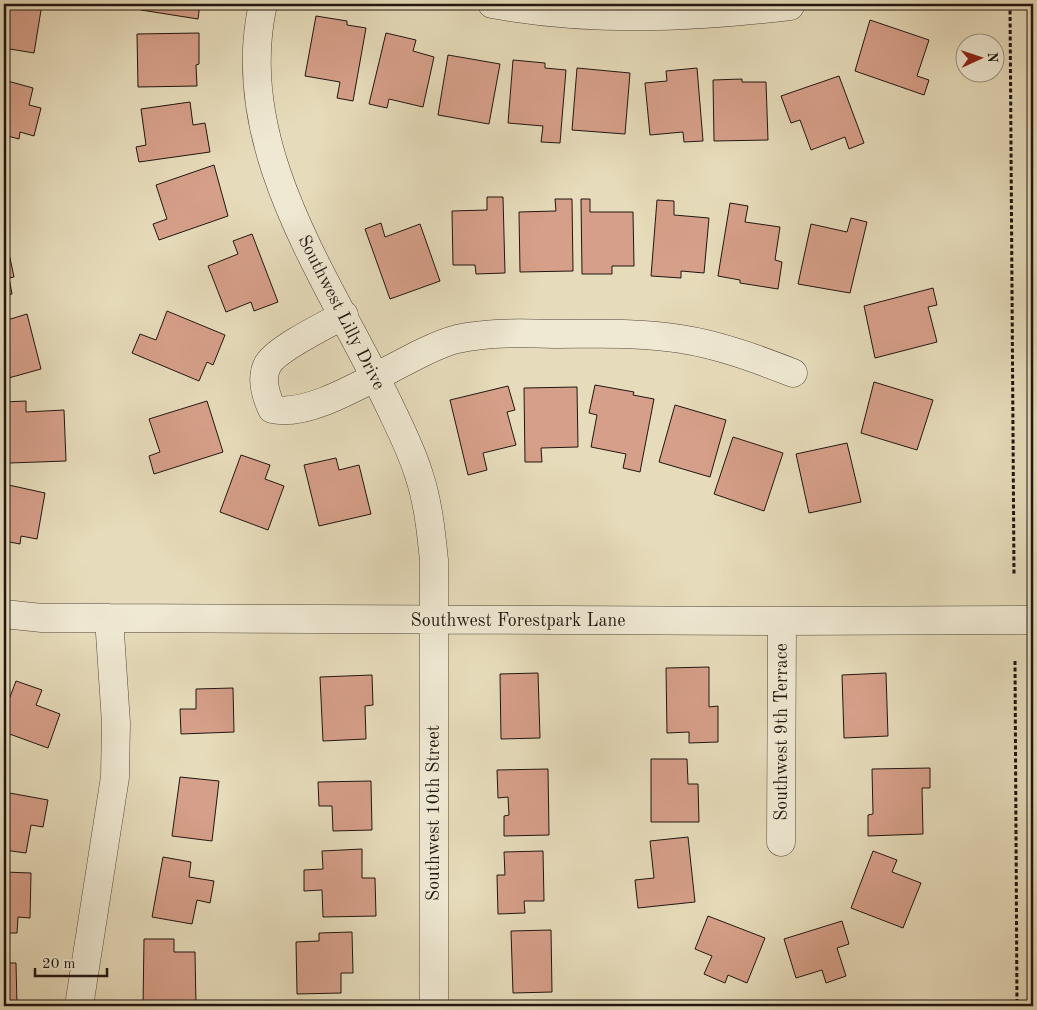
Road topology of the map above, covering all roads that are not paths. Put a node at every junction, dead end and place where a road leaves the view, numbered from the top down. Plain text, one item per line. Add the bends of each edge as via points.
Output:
1 (263, 4) edge
2 (492, 4) edge
3 (790, 6) dead end
4 (344, 315) junction
5 (793, 373) dead end
6 (376, 377) junction
7 (4, 614) edge
8 (109, 618) junction
9 (432, 620) junction
10 (1033, 620) edge
11 (782, 621) junction
12 (781, 842) dead end
13 (79, 1006) edge
14 (434, 1006) edge

1 - 4 street, Southwest Lilly Drive via 257,62 260,112 273,166 290,211
2 - 3 street via 569,14 655,18
4 - 6 street, Southwest Lilly Drive
4 - 6 street via 276,355 267,366 264,384 272,409 285,412 305,409
5 - 6 street via 746,354 682,339 637,334 495,333 429,349
6 - 9 street, Southwest Lilly Drive via 424,493 434,560
7 - 8 street, Southwest Forestpark Lane via 42,618
8 - 9 street, Southwest Forestpark Lane
8 - 13 street via 116,723 115,777
9 - 11 street, Southwest Forestpark Lane
9 - 14 street, Southwest 10th Street
10 - 11 street, Southwest Forestpark Lane
11 - 12 street, Southwest 9th Terrace

